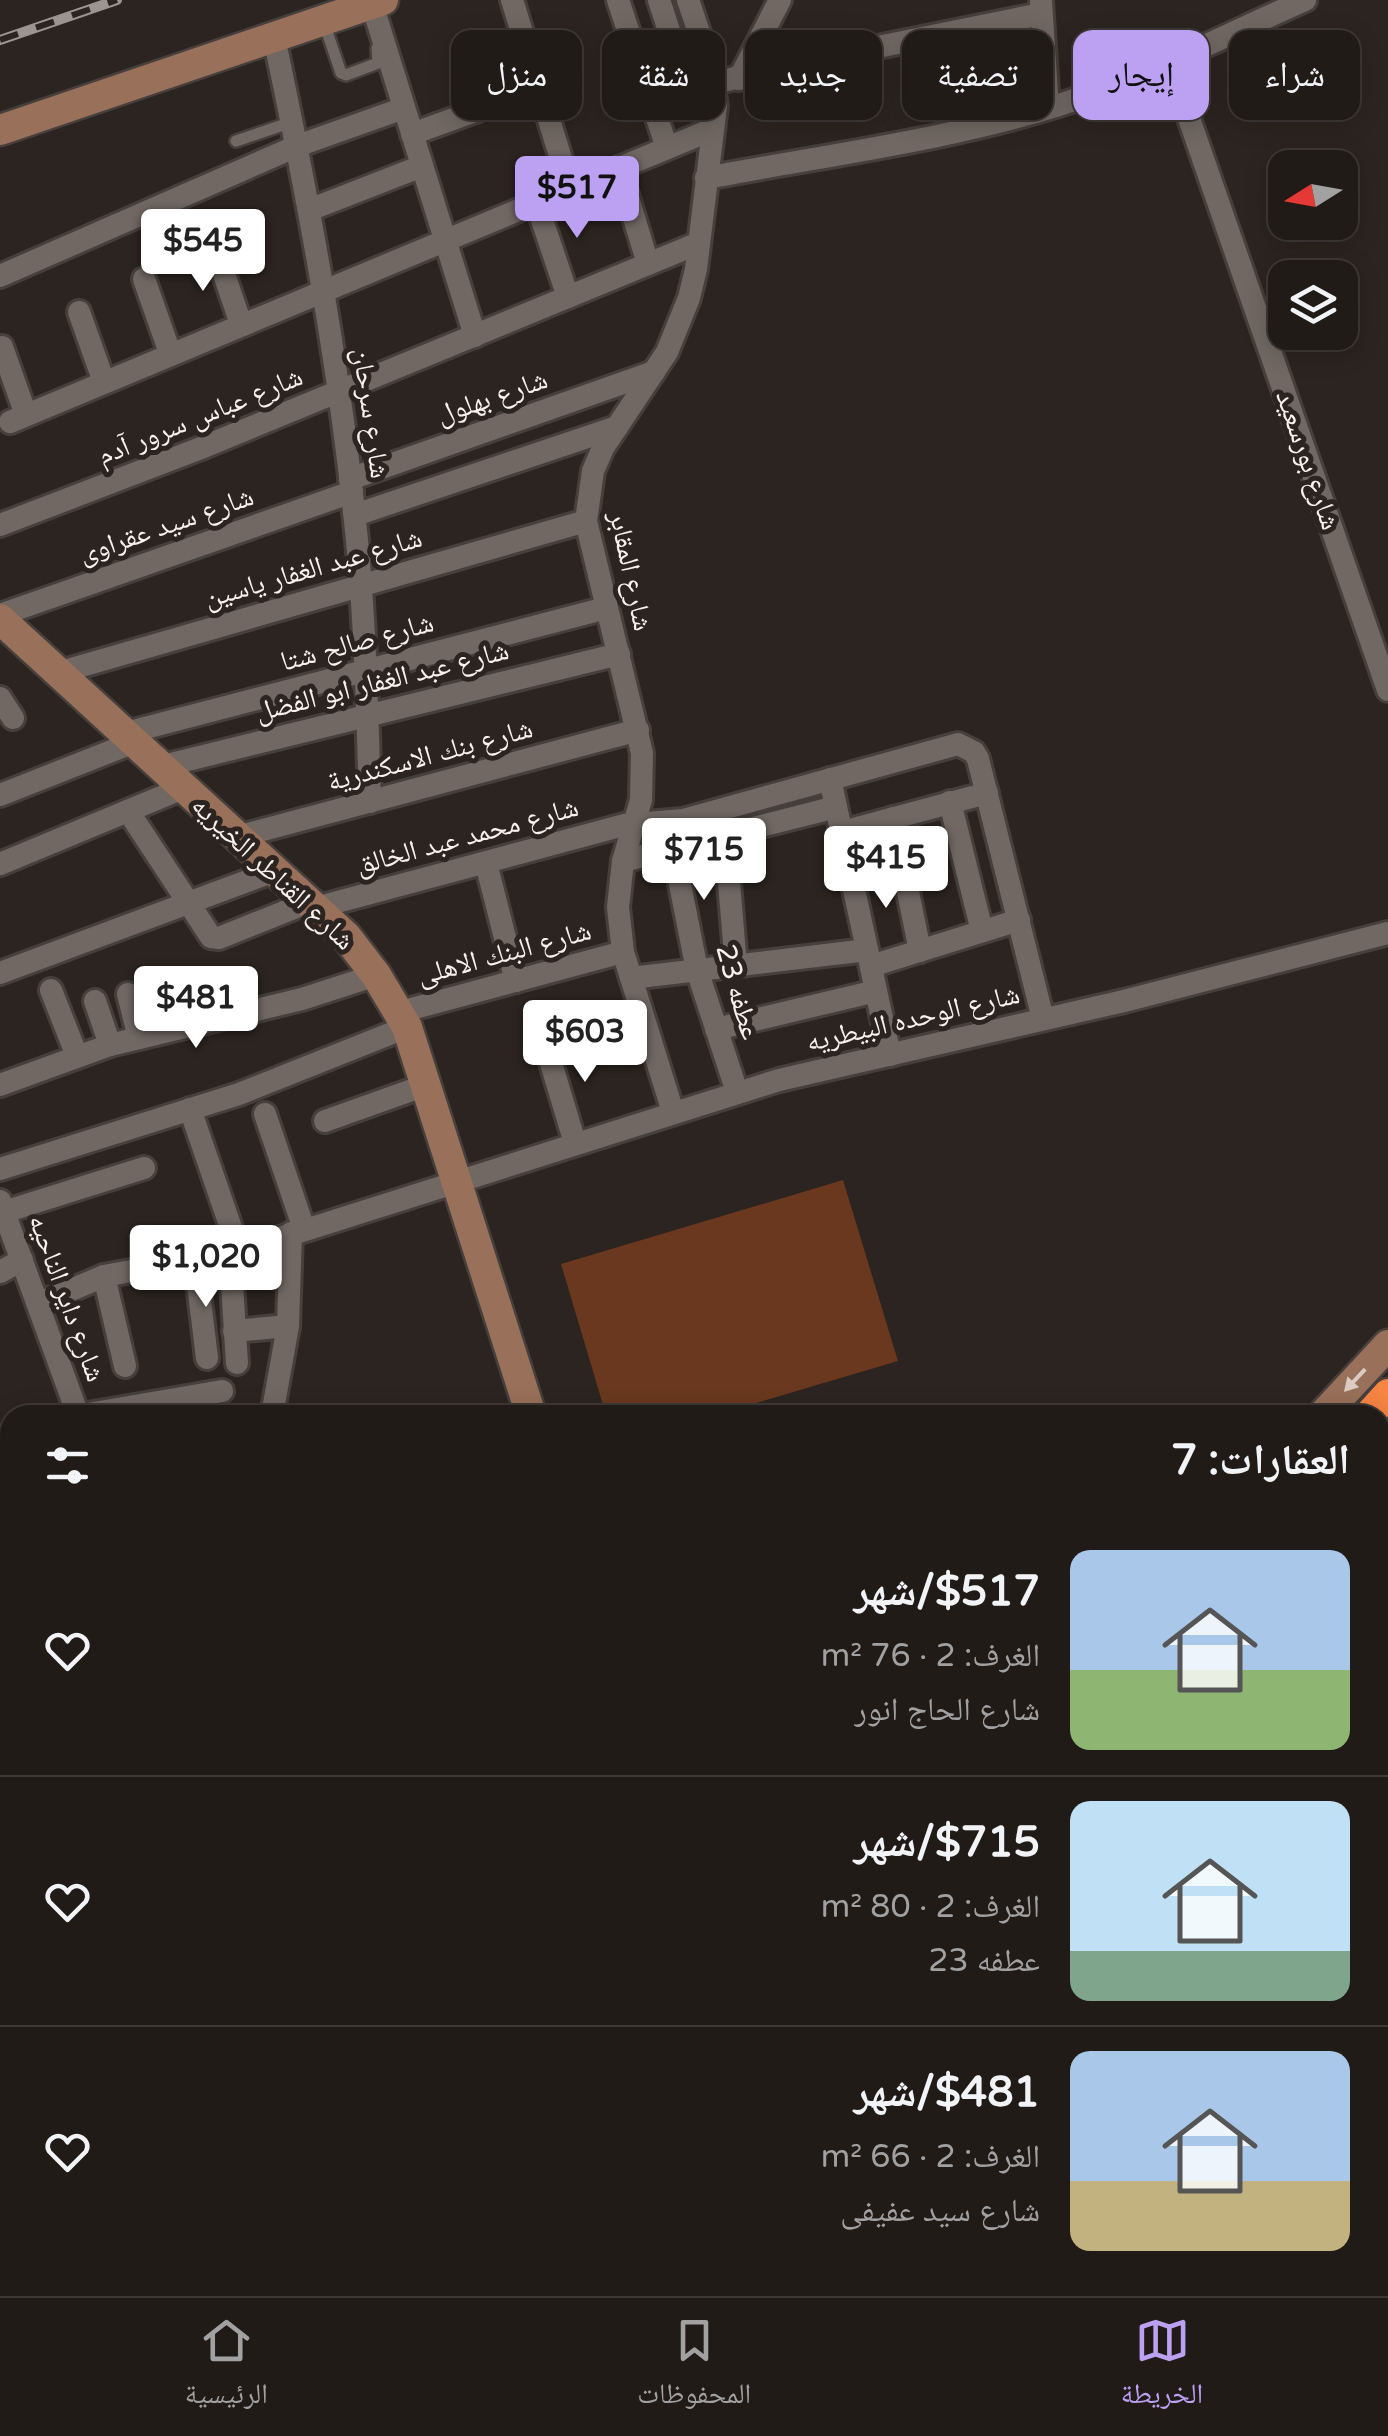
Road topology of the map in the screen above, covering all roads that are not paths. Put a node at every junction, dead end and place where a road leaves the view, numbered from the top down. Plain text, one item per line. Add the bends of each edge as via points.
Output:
1 (512, 0) edge
2 (618, 0) edge
3 (658, 0) edge
4 (688, 0) edge
5 (780, 0) edge
6 (1305, 0) edge
7 (373, 3) edge
8 (1041, 7) edge
9 (324, 20) junction
10 (668, 30) edge
11 (698, 30) edge
12 (274, 37) junction
13 (1209, 43) edge
14 (739, 78) junction
15 (725, 82) edge
16 (404, 108) junction
17 (451, 120) edge
18 (713, 120) edge
19 (996, 120) edge
20 (1191, 120) edge
21 (292, 122) junction
22 (713, 129) junction
23 (0, 130) edge
24 (412, 134) junction
25 (236, 141) dead end
26 (297, 146) junction
27 (667, 148) junction
28 (422, 166) junction
29 (618, 168) junction
30 (706, 178) junction
31 (570, 188) junction
32 (536, 202) junction
33 (310, 210) junction
34 (445, 239) junction
35 (699, 244) junction
36 (216, 248) dead end
37 (648, 264) junction
38 (2, 270) edge
39 (144, 279) dead end
40 (324, 291) junction
41 (568, 298) junction
42 (78, 312) dead end
43 (240, 324) junction
44 (475, 336) junction
45 (2, 347) edge
46 (170, 353) junction
47 (654, 372) junction
48 (104, 382) junction
49 (338, 392) junction
50 (617, 427) junction
51 (352, 495) junction
52 (586, 521) junction
53 (0, 526) edge
54 (360, 586) junction
55 (606, 608) junction
56 (0, 619) edge
57 (1380, 639) edge
58 (618, 654) junction
59 (366, 670) junction
60 (57, 672) junction
61 (1388, 690) edge
62 (368, 716) junction
63 (638, 730) junction
64 (127, 738) junction
65 (159, 767) junction
66 (830, 778) junction
67 (183, 788) junction
68 (987, 792) junction
69 (0, 794) edge
70 (370, 802) junction
71 (950, 802) junction
72 (836, 807) junction
73 (128, 811) junction
74 (893, 818) junction
75 (636, 824) junction
76 (842, 832) junction
77 (724, 835) junction
78 (236, 837) junction
79 (673, 848) junction
80 (624, 861) junction
81 (486, 863) junction
82 (0, 864) edge
83 (274, 871) junction
84 (187, 904) junction
85 (312, 905) junction
86 (1019, 920) junction
87 (982, 931) junction
88 (1388, 933) edge
89 (920, 951) junction
90 (623, 952) junction
91 (869, 958) junction
92 (736, 966) junction
93 (697, 970) junction
94 (0, 973) edge
95 (376, 974) junction
96 (631, 978) junction
97 (516, 981) junction
98 (51, 990) dead end
99 (876, 991) junction
100 (128, 994) dead end
101 (94, 1001) dead end
102 (1044, 1019) junction
103 (403, 1020) junction
104 (716, 1029) junction
105 (139, 1038) junction
106 (545, 1043) dead end
107 (110, 1045) junction
108 (890, 1054) junction
109 (77, 1056) junction
110 (0, 1085) edge
111 (426, 1085) junction
112 (737, 1092) junction
113 (190, 1109) junction
114 (673, 1112) junction
115 (265, 1114) dead end
116 (325, 1121) dead end
117 (575, 1143) junction
118 (144, 1168) dead end
119 (0, 1170) edge
120 (457, 1179) junction
121 (2, 1206) edge
122 (298, 1231) junction
123 (234, 1252) junction
124 (22, 1260) junction
125 (195, 1260) junction
126 (0, 1272) edge
127 (104, 1276) junction
128 (40, 1303) junction
129 (288, 1326) junction
130 (234, 1331) junction
131 (1388, 1344) edge
132 (207, 1358) dead end
133 (237, 1363) dead end
134 (125, 1366) dead end
135 (222, 1391) dead end
136 (76, 1405) edge
137 (139, 1405) edge
138 (274, 1405) edge
139 (527, 1405) edge
140 (1332, 1405) edge

1 - 31 street
2 - 27 street
3 - 10 street
4 - 11 street, شارع المقابر
5 - 14 street
6 - 13 street
7 - 9 main road
7 - 9 lane via 379,54 374,66 341,74
7 - 16 street
8 - 14 street
9 - 12 main road
12 - 21 street, شارع سرحان
12 - 23 main road
14 - 15 street
16 - 24 street
16 - 26 street
17 - 24 street
18 - 22 street, شارع المقابر
19 - 30 street
20 - 57 street, شارع بورسعيد
21 - 25 lane
21 - 26 street, شارع سرحان
22 - 27 street
22 - 30 street, شارع المقابر
24 - 28 street
26 - 33 street, شارع سرحان
26 - 38 street
27 - 29 street
28 - 33 street
28 - 34 street
29 - 31 street
29 - 37 street
30 - 35 street, شارع المقابر
31 - 32 street
32 - 34 street
32 - 41 street
33 - 40 street, شارع سرحان
34 - 40 street
34 - 44 street
35 - 37 street, شارع عباس سرور آدم
35 - 47 street, شارع المقابر via 684,312
36 - 43 street
37 - 41 street, شارع عباس سرور آدم
39 - 46 street
40 - 43 street
40 - 49 street, شارع سرحان
41 - 44 street, شارع عباس سرور آدم
42 - 48 street
43 - 46 street
44 - 49 street, شارع عباس سرور آدم
45 - 48 street via 18,418
46 - 48 street
47 - 50 street, شارع المقابر
47 - 51 street, شارع بهلول
49 - 51 street, شارع سرحان
49 - 53 street, شارع عباس سرور آدم
50 - 51 street
50 - 52 street, شارع المقابر via 593,471
51 - 54 street, شارع سرحان
51 - 56 street, شارع سيد عقراوى
52 - 54 street, شارع عبد الغفار ياسين
52 - 55 street, شارع المقابر
54 - 59 street, شارع سرحان
54 - 60 street, شارع عبد الغفار ياسين
55 - 58 street, شارع المقابر
55 - 59 street, شارع صالح شتا
56 - 60 main road, شارع القناطر الخيريه
57 - 61 street, شارع بورسعيد
58 - 62 street, شارع عبد الغفار ابو الفضل
58 - 63 street, شارع المقابر
59 - 62 street, شارع سرحان
59 - 64 street, شارع صالح شتا
60 - 64 main road, شارع القناطر الخيريه
62 - 65 street, شارع عبد الغفار ابو الفضل
62 - 70 street, شارع سرحان
63 - 70 street, شارع بنك الاسكندرية
63 - 75 street, شارع المقابر via 644,777
64 - 65 main road, شارع القناطر الخيريه
64 - 69 street, شارع صالح شتا
65 - 67 main road, شارع القناطر الخيريه
66 - 68 street, شارع محمد عبد الخالق via 948,745 966,747 978,760
66 - 72 street
66 - 75 street, شارع محمد عبد الخالق via 682,820
67 - 73 street
67 - 78 main road, شارع القناطر الخيريه
68 - 71 street
68 - 86 street
70 - 78 street, شارع بنك الاسكندرية
71 - 74 street
71 - 87 street
72 - 76 street
72 - 77 street
73 - 82 street
73 - 84 street
74 - 76 street
74 - 89 street
75 - 80 street, شارع المقابر
75 - 81 street, شارع محمد عبد الخالق
76 - 91 street
77 - 79 street
77 - 92 street
78 - 83 main road, شارع القناطر الخيريه
79 - 80 street
79 - 93 street, عطفه 23
80 - 90 street, شارع المقابر via 618,907
81 - 85 street, شارع محمد عبد الخالق
81 - 97 street
83 - 84 street
83 - 85 main road, شارع القناطر الخيريه
84 - 85 street, شارع محمد عبد الخالق via 218,938
84 - 94 street
85 - 95 main road, شارع القناطر الخيريه
86 - 87 street
86 - 102 street
87 - 89 street
88 - 102 street, شارع الوحده البيطريه
89 - 91 street
90 - 96 street, شارع المقابر
90 - 97 street, شارع البنك الاهلى
91 - 92 street
91 - 99 street
92 - 93 street
93 - 96 street
93 - 104 street, عطفه 23
95 - 103 main road, شارع القناطر الخيريه
95 - 105 street
96 - 114 street, شارع المقابر
97 - 103 street, شارع البنك الاهلى
98 - 109 street
99 - 104 street
99 - 108 street
100 - 105 street
101 - 107 street
102 - 108 street, شارع الوحده البيطريه
103 - 111 main road, شارع القناطر الخيريه
103 - 113 street, شارع البنك الاهلى via 239,1094
104 - 112 street, عطفه 23
105 - 107 street
106 - 117 street
107 - 109 street
108 - 112 street, شارع الوحده البيطريه
109 - 110 street
111 - 116 street
111 - 120 main road, شارع القناطر الخيريه
112 - 114 street, شارع الوحده البيطريه
113 - 119 street, شارع البنك الاهلى
113 - 123 street
114 - 117 street, شارع الوحده البيطريه
115 - 122 street
117 - 120 street, شارع الوحده البيطريه
118 - 121 street
120 - 122 street, شارع الوحده البيطريه
120 - 139 main road, شارع القناطر الخيريه
121 - 124 street, شارع داير الناحيه
122 - 123 street, شارع الوحده البيطريه
122 - 129 street
123 - 125 street, شارع الوحده البيطريه
123 - 130 street
124 - 126 street
124 - 128 street, شارع داير الناحيه
125 - 127 street, شارع الوحده البيطريه
125 - 132 street
127 - 128 street, شارع الوحده البيطريه
127 - 134 street
128 - 136 street, شارع داير الناحيه
129 - 130 street
129 - 138 street
130 - 133 street
131 -> 140 main road
135 - 137 street

